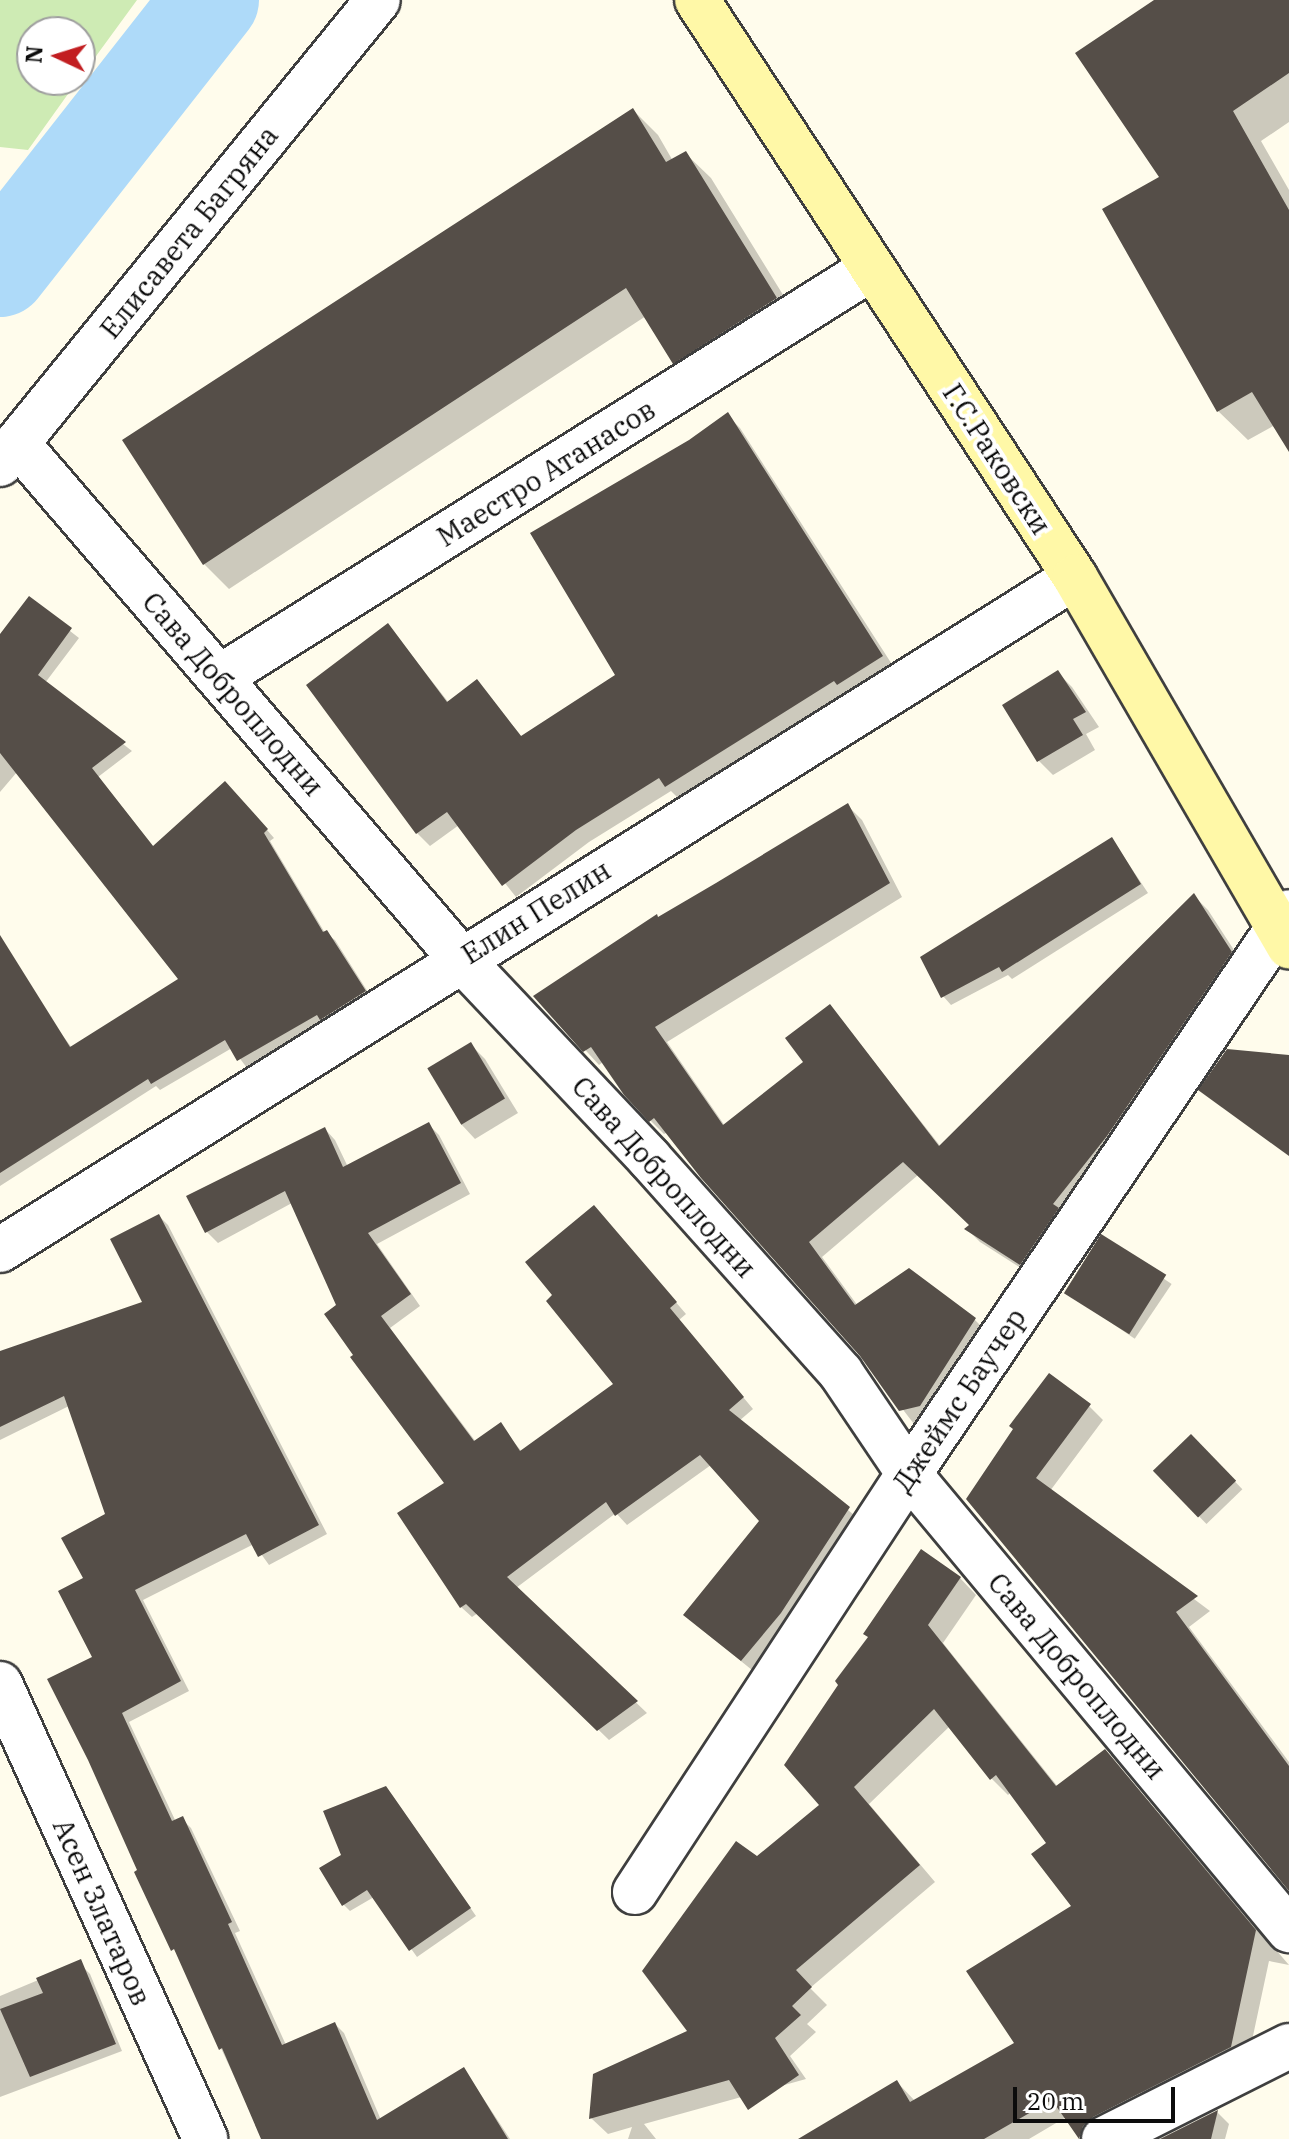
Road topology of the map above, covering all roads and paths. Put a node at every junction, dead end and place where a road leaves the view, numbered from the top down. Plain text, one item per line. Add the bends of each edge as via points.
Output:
1 (378, 0) edge
2 (697, 0) edge
3 (872, 268) junction
4 (8, 454) edge
5 (1075, 577) junction
6 (220, 677) junction
7 (1285, 929) edge
8 (461, 959) junction
9 (0, 1250) edge
10 (909, 1474) junction
11 (0, 1684) edge
12 (635, 1892) dead end
13 (1289, 1930) edge
14 (1289, 2046) edge
15 (205, 2139) edge
16 (1104, 2139) edge

1 - 4 street, Елисавета Багряна
2 - 3 street, Г.С.Раковски
3 - 5 street, Г.С.Раковски
3 - 6 street, Маестро Атанасов
4 - 6 street, Сава Доброплодни
5 - 7 street, Г.С.Раковски
5 - 8 street, Елин Пелин
6 - 8 street, Сава Доброплодни
7 - 10 street, Джеймс Баучер
8 - 9 street, Елин Пелин
8 - 10 street, Сава Доброплодни via 841,1373
10 - 12 street, Джеймс Баучер
10 - 13 street, Сава Доброплодни
11 - 15 street, Асен Златаров
14 - 16 street

